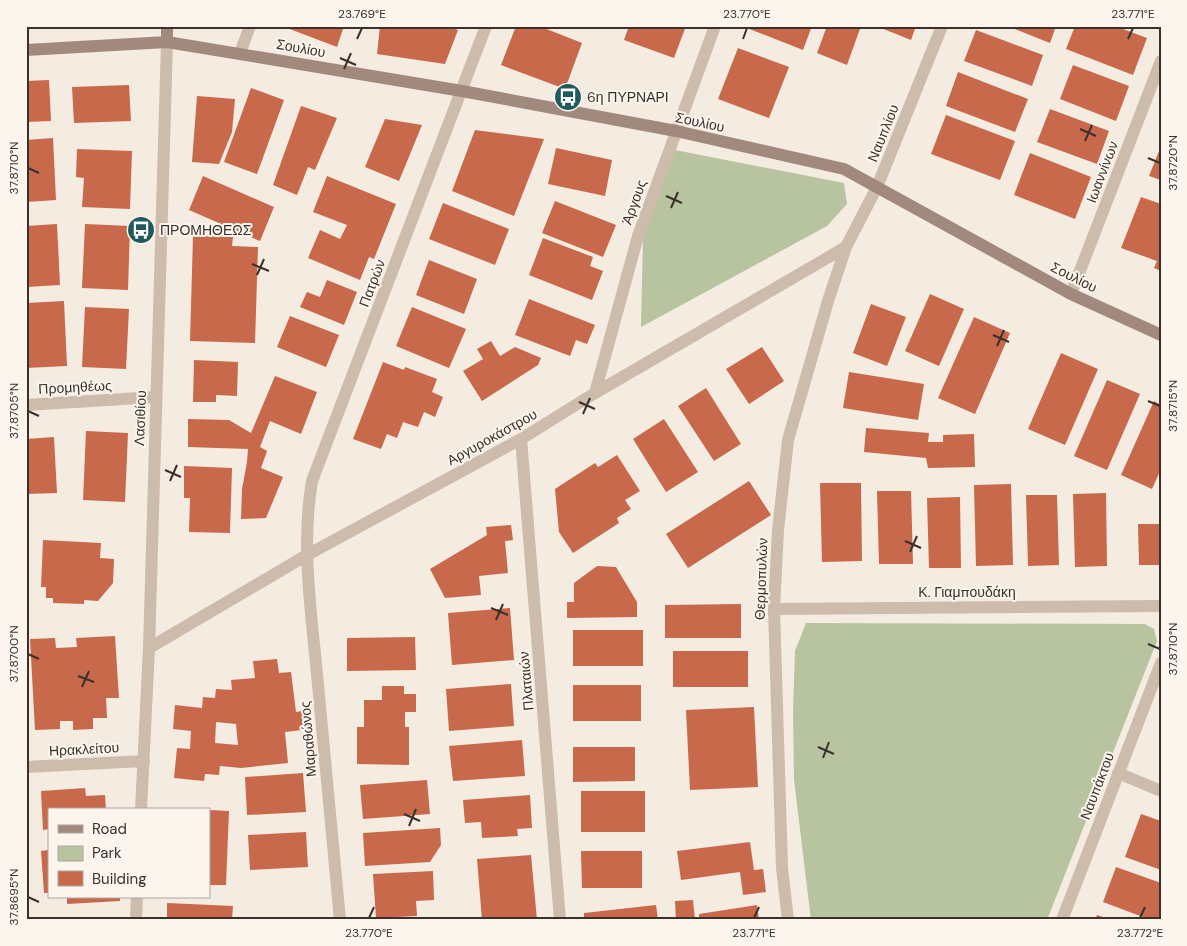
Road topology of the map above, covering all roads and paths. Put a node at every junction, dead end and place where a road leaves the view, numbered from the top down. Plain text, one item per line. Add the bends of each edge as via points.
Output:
1 (168, 26) edge
2 (250, 26) edge
3 (486, 26) edge
4 (715, 26) edge
5 (942, 26) edge
6 (167, 42) junction
7 (26, 50) edge
8 (240, 53) junction
9 (1161, 61) edge
10 (462, 91) junction
11 (676, 132) junction
12 (877, 187) junction
13 (846, 247) junction
14 (1071, 294) junction
15 (1161, 335) edge
16 (595, 393) junction
17 (156, 397) junction
18 (26, 405) edge
19 (521, 439) junction
20 (307, 555) junction
21 (1161, 606) edge
22 (774, 609) junction
23 (150, 648) junction
24 (1161, 663) edge
25 (144, 761) junction
26 (26, 766) edge
27 (1118, 774) junction
28 (1161, 791) edge
29 (141, 808) edge
30 (137, 898) edge
31 (136, 920) edge
32 (340, 920) edge
33 (560, 920) edge
34 (788, 920) edge
35 (1062, 920) edge

1 - 6 street, Λασιθίου
2 - 8 street
3 - 10 street, Πατρών
4 - 11 street, Άργους
5 - 12 street, Ναυπλίου
6 - 7 street, Σουλίου
6 - 8 street, Σουλίου
6 - 17 street, Λασιθίου
8 - 10 street, Σουλίου
9 - 14 street, Ιωαννίνων
10 - 11 street, Σουλίου
10 - 20 street, Πατρών via 312,481 307,509
11 - 12 street, Σουλίου via 844,169
11 - 16 street, Άργους via 638,236
12 - 13 street, Ναυπλίου
12 - 14 street, Σουλίου
13 - 16 street, Αργυροκάστρου
13 - 22 street, Θερμοπυλών via 788,440 778,530
14 - 15 street, Σουλίου
16 - 19 street, Αργυροκάστρου
17 - 18 street, Προμηθέως
17 - 23 street, Λασιθίου
19 - 20 street, Αργυροκάστρου
19 - 33 street, Πλαταιών
20 - 23 street, Αργυροκάστρου
20 - 32 street, Μαραθώνος
21 - 22 street, Κ. Γιαμπουδάκη
22 - 34 street, Θερμοπυλών via 782,868
23 - 25 street, Λασιθίου
24 - 27 street, Ναυπάκτου
25 - 26 street, Ηρακλείτου
25 - 29 street, Λασιθίου
27 - 28 street
27 - 35 street, Ναυπάκτου
30 - 31 street

